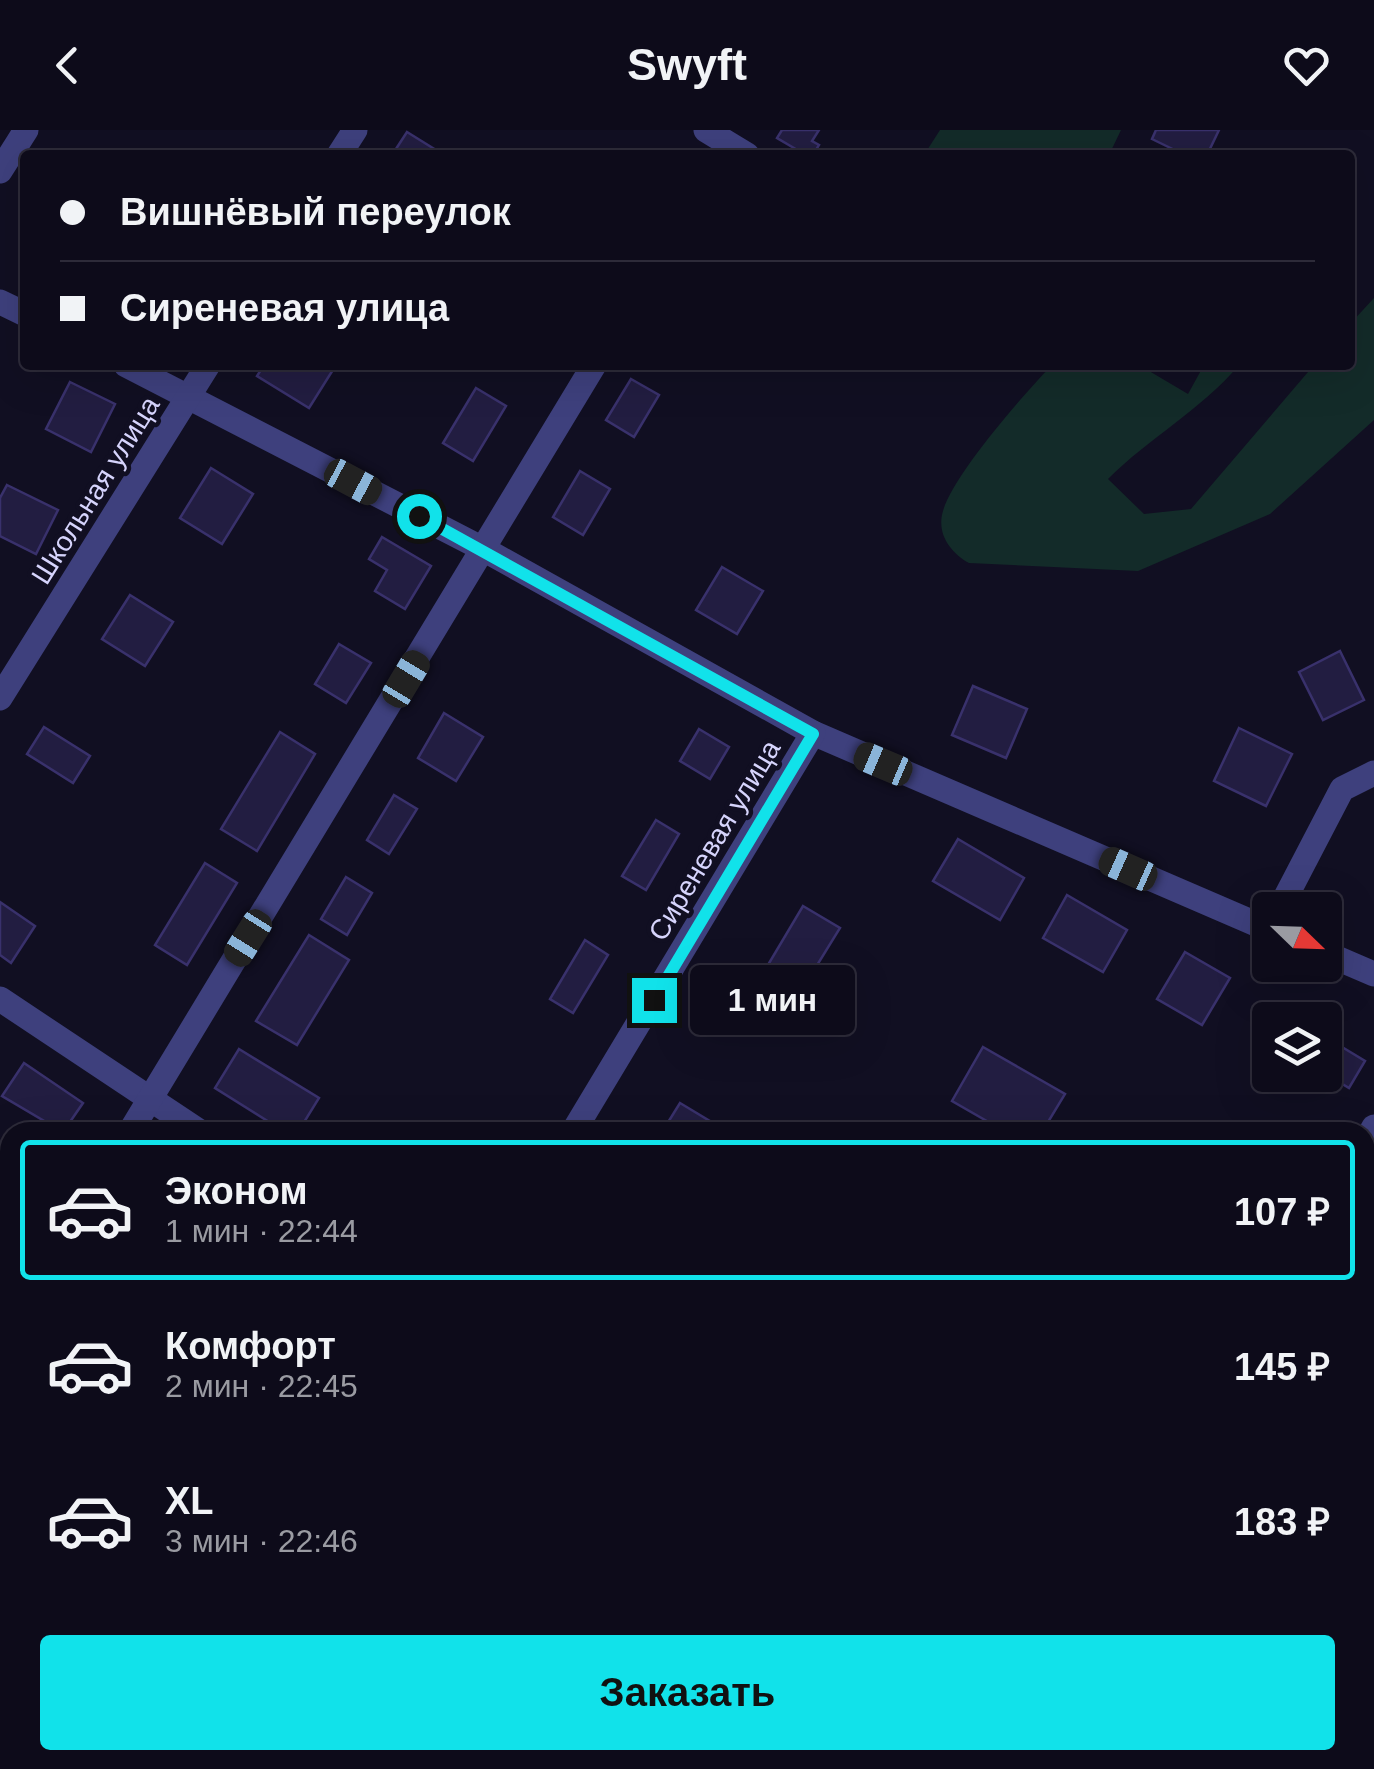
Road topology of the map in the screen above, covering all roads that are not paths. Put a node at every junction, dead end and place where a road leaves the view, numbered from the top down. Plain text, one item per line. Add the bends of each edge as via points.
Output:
1 (26, 130) edge
2 (0, 171) edge
3 (136, 370) edge
4 (205, 370) edge
5 (591, 370) edge
6 (189, 396) junction
7 (484, 550) junction
8 (0, 698) edge
9 (813, 734) junction
10 (1374, 773) edge
11 (1289, 892) edge
12 (1252, 916) edge
13 (1342, 961) edge
14 (1374, 974) edge
15 (0, 999) edge
16 (148, 1100) junction
17 (136, 1122) edge
18 (184, 1122) edge
19 (580, 1122) edge

1 - 2 street
3 - 6 street
4 - 6 street, Школьная улица
5 - 7 street
6 - 7 street
6 - 8 street, Школьная улица
7 - 9 street
7 - 16 street
9 - 12 street
9 - 19 street, Сиреневая улица
10 - 11 street via 1342,789
13 - 14 street
15 - 16 street
16 - 17 street
16 - 18 street

